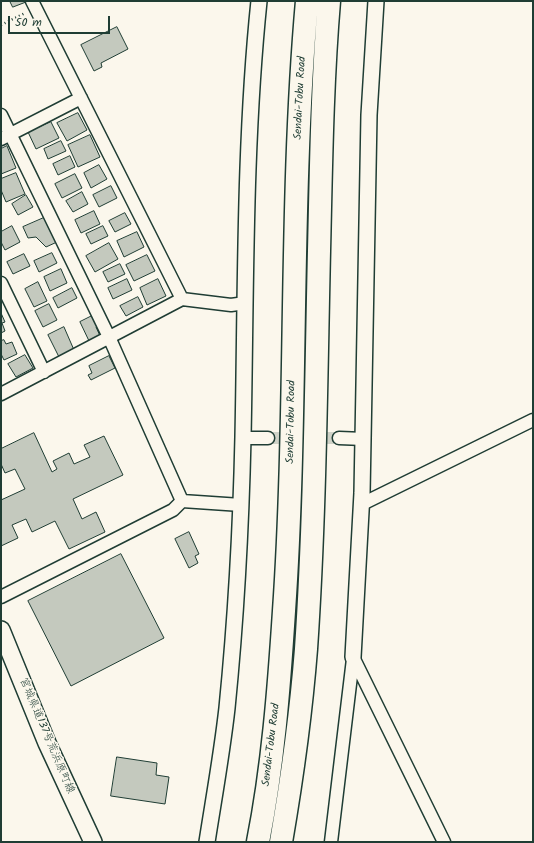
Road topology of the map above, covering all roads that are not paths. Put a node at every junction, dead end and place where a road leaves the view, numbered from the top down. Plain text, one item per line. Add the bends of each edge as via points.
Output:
1 (259, 1) edge
2 (307, 1) edge
3 (329, 1) edge
4 (376, 1) edge
5 (34, 4) edge
6 (81, 98) junction
7 (1, 115) edge
8 (6, 136) edge
9 (1, 283) edge
10 (182, 299) junction
11 (245, 304) junction
12 (109, 337) junction
13 (44, 372) junction
14 (1, 394) edge
15 (533, 420) edge
16 (243, 438) junction
17 (268, 438) tunnel mouth
18 (339, 438) tunnel mouth
19 (364, 439) junction
20 (182, 501) junction
21 (362, 504) junction
22 (241, 505) junction
23 (1, 597) edge
24 (1, 630) edge
25 (353, 657) junction
26 (93, 842) edge
27 (207, 842) edge
28 (258, 842) edge
29 (281, 842) edge
30 (331, 842) edge
31 (444, 842) edge

1 - 11 street via 253,60 248,164
2 - 28 highway, Sendai-Tobu Road via 298,151 289,536 275,726
3 - 29 highway, Sendai-Tobu Road via 307,634 298,732
4 - 19 street via 369,115
5 - 6 street
6 - 8 street
6 - 10 street
7 - 8 street
8 - 12 street
9 - 13 street
10 - 11 street via 231,305
10 - 12 street
11 - 16 street
12 - 13 street
12 - 20 street
13 - 14 street
15 - 21 street
16 - 17 street
16 - 22 street
18 - 19 street
19 - 21 street
20 - 22 street
20 - 23 street via 173,510
21 - 25 street
22 - 27 street via 227,708
24 - 26 main road, 宮城県道137号荒浜原町線 via 46,743
25 - 30 street
25 - 31 street

